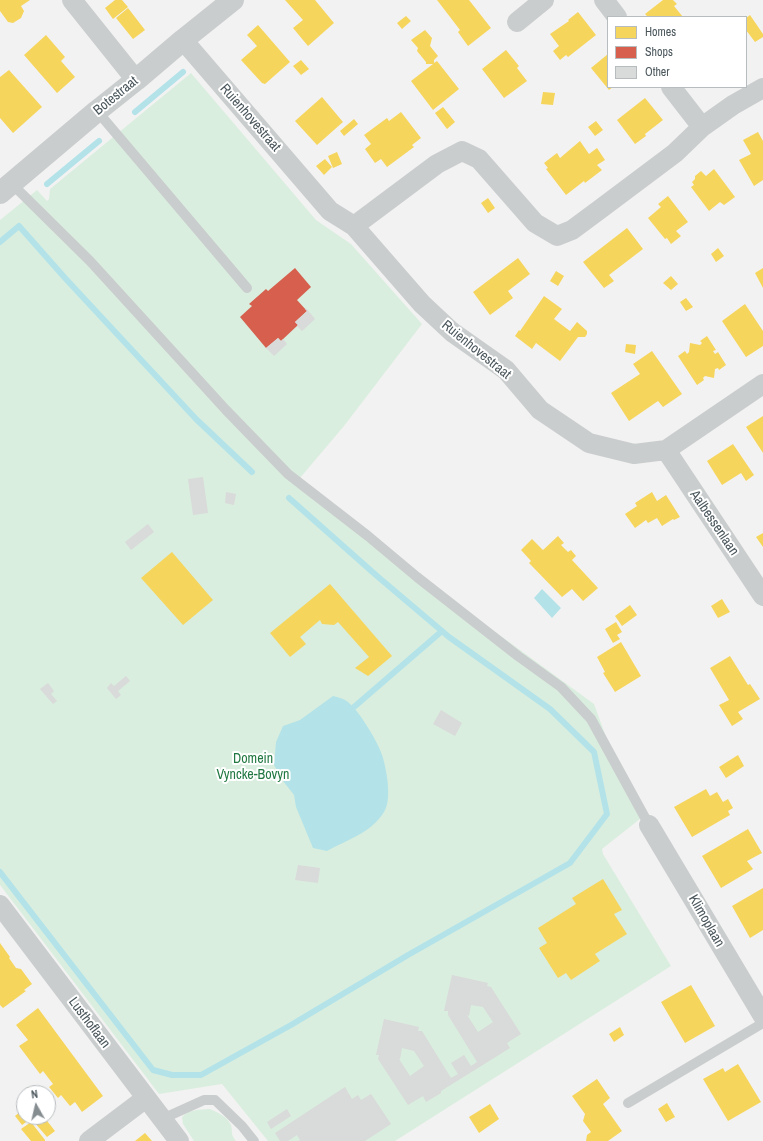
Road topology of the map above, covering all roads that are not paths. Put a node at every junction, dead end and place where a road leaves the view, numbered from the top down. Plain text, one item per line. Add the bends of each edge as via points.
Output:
1 (72, 0) edge
2 (233, 0) edge
3 (544, 0) edge
4 (604, 0) edge
5 (616, 16) edge
6 (517, 22) dead end
7 (183, 40) junction
8 (136, 80) junction
9 (672, 88) edge
10 (763, 88) edge
11 (97, 111) junction
12 (702, 128) junction
13 (6, 188) edge
14 (354, 226) junction
15 (247, 288) dead end
16 (763, 384) edge
17 (666, 450) junction
18 (763, 596) edge
19 (649, 825) joint
20 (0, 905) edge
21 (763, 1016) edge
22 (763, 1023) edge
23 (146, 1098) junction
24 (628, 1103) dead end
25 (162, 1119) junction
26 (89, 1141) edge
27 (179, 1141) edge
28 (254, 1141) edge

1 - 8 street
2 - 7 street, Botestraat
3 - 6 street
4 - 5 street
7 - 8 street, Botestraat
7 - 14 street, Ruienhovestraat via 330,211
8 - 11 street, Botestraat
9 - 12 street
10 - 12 street via 733,105
11 - 13 street, Botestraat
11 - 15 lane
12 - 14 street via 675,153 599,210 572,230 557,236 535,223 479,159 462,151 437,164
13 - 19 lane via 90,261 288,474 518,656 561,687 591,719
14 - 17 street, Ruienhovestraat via 422,304 452,332 506,370 540,410 589,443 634,454
16 - 17 street, Ruienhovestraat
17 - 18 street, Aalbessenlaan
19 - 21 street, Klimoplaan
20 - 23 street, Lusthoflaan
22 - 24 lane
23 - 25 street, Lusthoflaan
23 - 26 street
25 - 27 street, Lusthoflaan
25 - 28 lane via 204,1100 215,1100

